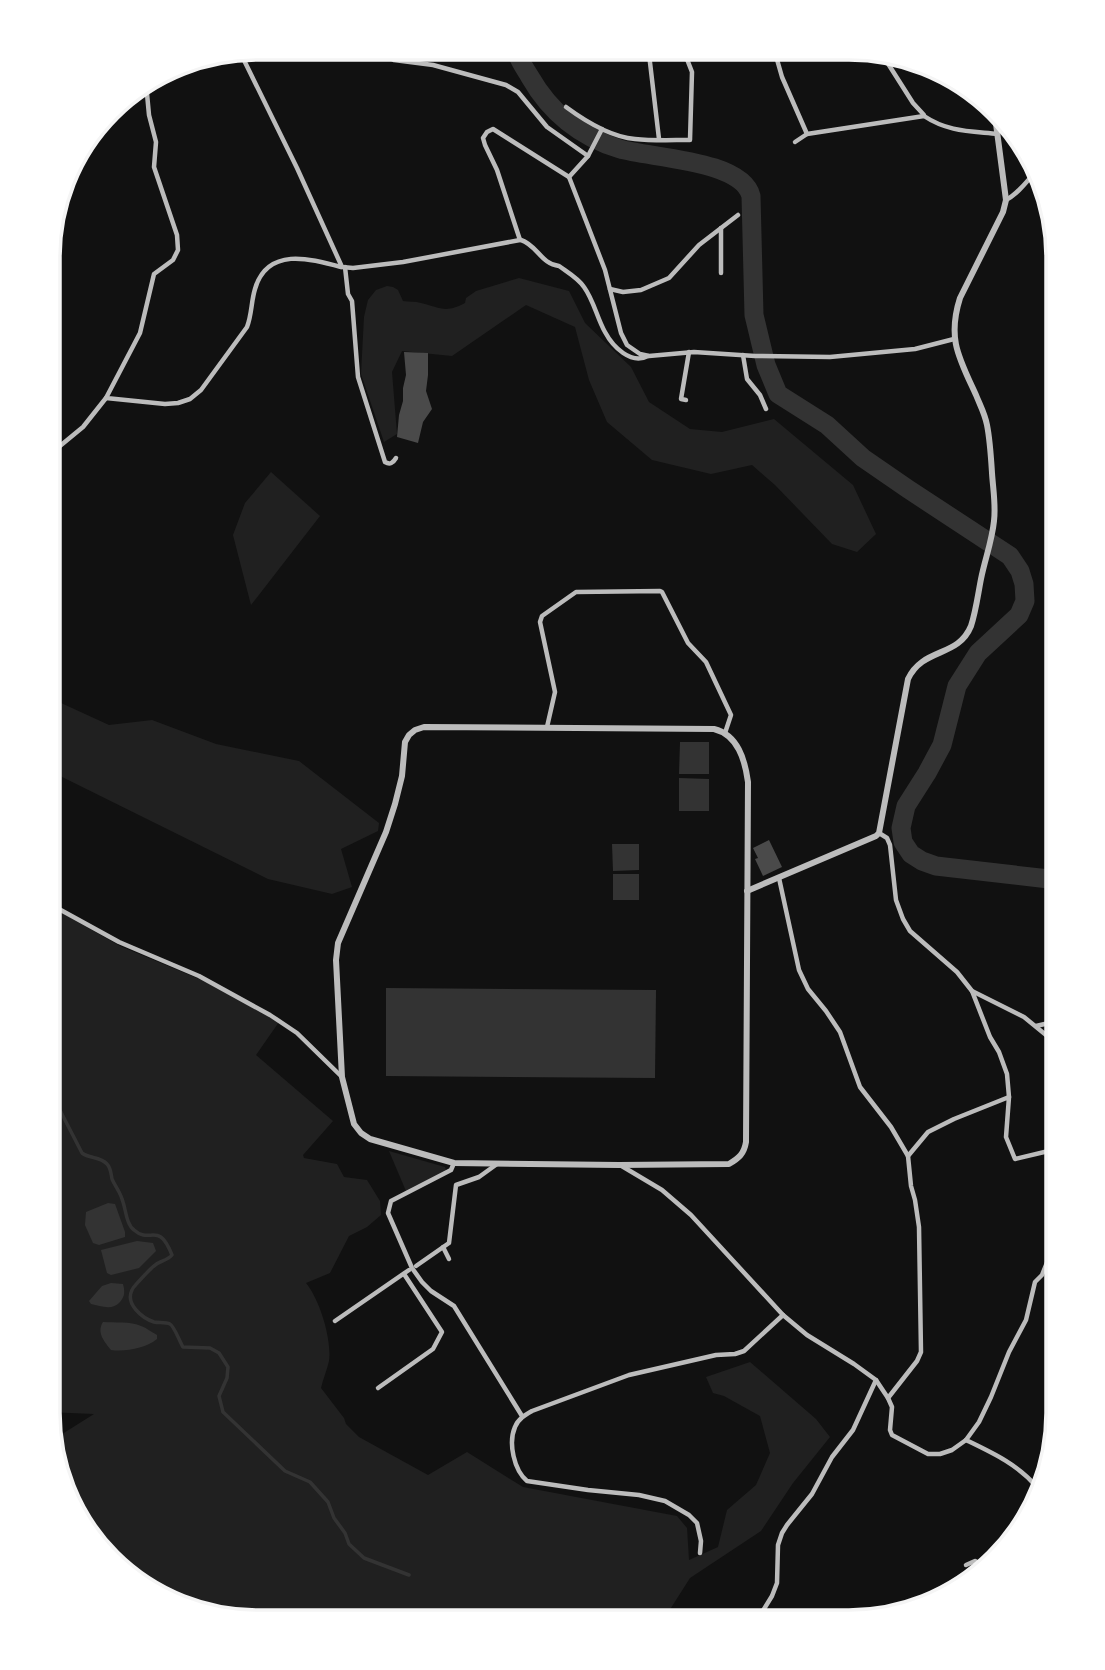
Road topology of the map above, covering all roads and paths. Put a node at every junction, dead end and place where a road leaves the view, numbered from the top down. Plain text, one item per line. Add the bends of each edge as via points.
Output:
1 (244, 60) edge
2 (394, 60) edge
3 (650, 60) edge
4 (688, 60) edge
5 (777, 60) edge
6 (888, 64) edge
7 (147, 93) edge
8 (566, 107) dead end
9 (925, 116) junction
10 (997, 128) edge
11 (601, 131) junction
12 (807, 134) junction
13 (998, 134) junction
14 (659, 139) junction
15 (795, 142) dead end
16 (589, 154) junction
17 (569, 177) junction
18 (1029, 179) edge
19 (1006, 200) junction
20 (737, 215) dead end
21 (721, 228) junction
22 (520, 240) junction
23 (344, 267) junction
24 (721, 273) dead end
25 (610, 289) junction
26 (954, 340) junction
27 (689, 352) junction
28 (743, 355) junction
29 (649, 356) junction
30 (106, 398) junction
31 (686, 400) dead end
32 (766, 410) dead end
33 (60, 446) edge
34 (396, 458) dead end
35 (547, 727) junction
36 (725, 733) junction
37 (879, 833) junction
38 (779, 878) junction
39 (747, 891) junction
40 (60, 910) edge
41 (972, 990) junction
42 (1045, 1024) edge
43 (1035, 1026) junction
44 (1045, 1034) edge
45 (342, 1077) junction
46 (1009, 1097) junction
47 (1045, 1152) edge
48 (908, 1156) junction
49 (454, 1163) junction
50 (498, 1164) junction
51 (619, 1165) junction
52 (443, 1247) junction
53 (449, 1259) dead end
54 (416, 1266) dead end
55 (1045, 1267) edge
56 (783, 1315) junction
57 (335, 1321) dead end
58 (876, 1380) junction
59 (378, 1388) dead end
60 (888, 1398) junction
61 (522, 1416) junction
62 (965, 1440) junction
63 (1033, 1482) edge
64 (700, 1553) dead end
65 (977, 1562) edge
66 (966, 1565) dead end
67 (763, 1610) edge

1 - 23 street
2 - 16 street via 433,65 506,85 518,92 547,127
3 - 14 street
4 - 14 street via 692,72 690,140
5 - 12 street
6 - 9 street
7 - 30 street via 156,142 154,167 178,250 173,260 154,274 139,333
8 - 11 street
9 - 12 street
9 - 13 street via 947,128
10 - 13 street
11 - 14 street via 633,139
11 - 16 street
12 - 15 street
13 - 19 street
16 - 17 street
17 - 22 street via 501,133 487,132 485,145
17 - 25 street
18 - 19 street
19 - 26 street via 960,298
20 - 21 street
21 - 24 street
21 - 25 street via 669,278 641,290
22 - 23 street via 403,262
22 - 29 street via 582,284 605,333 628,356 635,360
23 - 30 street via 298,258 267,269 254,291 247,327 190,399 165,404
23 - 34 street via 352,301 358,377 385,462
25 - 29 street via 624,340 633,350
26 - 28 street via 875,354
26 - 37 street via 987,423 994,519 972,623 964,638 921,661 908,679
27 - 28 street
27 - 29 street
27 - 31 street via 681,399
28 - 32 street via 747,379
30 - 33 street
35 - 36 street via 715,729
35 - 36 street via 555,692 542,617 576,592 660,591 688,643 706,662 731,715
35 - 45 street via 424,727 409,735 386,832 338,943
36 - 39 street via 735,743 747,773
37 - 38 street
37 - 41 street via 890,845 896,900 906,926
38 - 39 street
38 - 48 street via 803,980 840,1032 860,1087
39 - 51 street via 744,1152 729,1164
40 - 45 street via 270,1014
41 - 43 street
41 - 46 street via 1007,1074
42 - 43 street
43 - 44 street
45 - 49 street via 354,1124 361,1133
46 - 47 street via 1006,1137 1014,1159
46 - 48 street via 928,1132
48 - 60 street via 919,1227 921,1352
49 - 50 street
49 - 61 street via 451,1170 391,1201 388,1213 412,1268 431,1291 454,1306
50 - 51 street
50 - 52 street via 456,1185 449,1243
51 - 56 street via 662,1190 691,1215
52 - 53 street
52 - 54 street
55 - 62 street via 1035,1282 1027,1320 979,1422
56 - 58 street
56 - 61 street via 744,1351 629,1375
57 - 59 street via 406,1272 442,1332 433,1349
58 - 60 street
58 - 67 street via 853,1430 782,1533 777,1583
60 - 62 street via 892,1435 928,1454 952,1450
61 - 64 street via 514,1429 513,1446 516,1467 527,1482 665,1502 697,1523
62 - 63 street via 1002,1457
65 - 66 street

